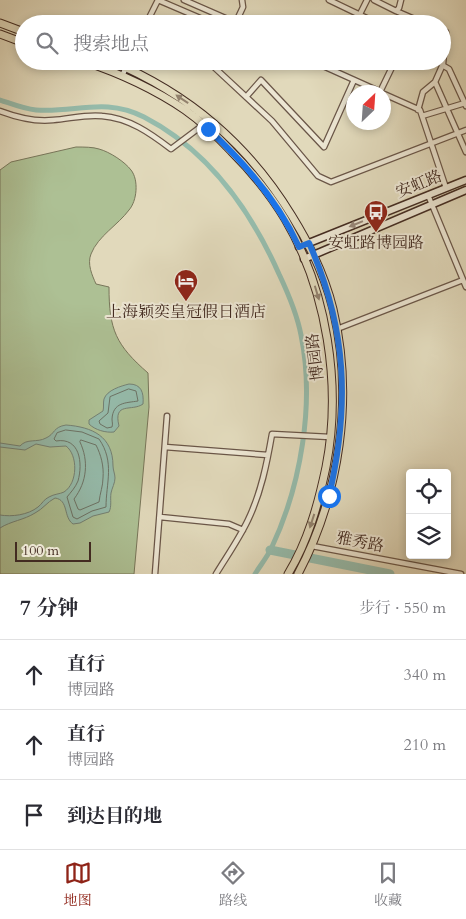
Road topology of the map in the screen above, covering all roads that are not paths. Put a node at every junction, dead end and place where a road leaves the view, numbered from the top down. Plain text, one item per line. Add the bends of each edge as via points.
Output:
1 (158, 0) edge
2 (184, 0) edge
3 (242, 0) edge
4 (329, 0) edge
5 (367, 0) edge
6 (374, 0) edge
7 (401, 0) edge
8 (396, 11) junction
9 (150, 15) edge
10 (193, 15) edge
11 (219, 15) edge
12 (240, 15) edge
13 (360, 15) joint
14 (405, 15) edge
15 (0, 23) edge
16 (15, 29) edge
17 (0, 34) edge
18 (15, 40) edge
19 (106, 70) edge
20 (124, 70) edge
21 (137, 70) edge
22 (217, 70) edge
23 (332, 70) edge
24 (391, 70) edge
25 (440, 70) edge
26 (449, 70) edge
27 (122, 76) junction
28 (354, 80) junction
29 (435, 82) junction
30 (365, 85) edge
31 (385, 85) edge
32 (246, 97) junction
33 (391, 97) edge
34 (465, 104) edge
35 (446, 107) junction
36 (418, 110) junction
37 (0, 111) edge
38 (422, 116) junction
39 (203, 125) junction
40 (466, 130) edge
41 (457, 133) junction
42 (430, 143) junction
43 (466, 152) edge
44 (466, 180) edge
45 (446, 188) junction
46 (466, 190) edge
47 (428, 195) junction
48 (432, 205) junction
49 (309, 243) junction
50 (299, 247) junction
51 (314, 254) junction
52 (304, 259) junction
53 (462, 280) junction
54 (466, 287) edge
55 (337, 330) junction
56 (167, 416) dead end
57 (330, 437) junction
58 (165, 448) junction
59 (268, 455) junction
60 (160, 518) junction
61 (243, 530) junction
62 (312, 546) junction
63 (289, 573) edge
64 (155, 574) edge
65 (216, 574) edge
66 (298, 574) edge
67 (461, 574) edge

1 - 9 street
1 - 10 street
2 - 11 street
3 - 12 street
4 - 13 street
5 - 13 street
6 - 8 street
7 - 8 street
8 - 14 street
15 - 16 main road
17 - 18 main road
19 - 27 main road, 博园路
20 - 27 street
49 -> 21 main road, 博园路 via 263,173 231,138 195,108
22 - 32 street
23 - 28 street
24 - 31 street
25 - 29 street
26 - 34 street
27 - 39 main road, 博园路 via 163,97
28 - 30 street
28 - 32 street via 324,147 261,80
29 - 35 street
29 - 36 street via 423,92
32 - 42 street via 272,120 318,176 331,182
33 - 36 street
34 - 35 street
35 - 38 street
35 - 41 street
36 - 38 street
37 - 39 street via 50,121 102,116 122,120 146,130 170,149
38 - 42 street
39 - 50 main road, 博园路 via 240,160 274,201
40 - 41 street
41 - 42 street
41 - 43 street
42 - 45 street
44 - 45 main road, 安虹路
45 - 47 main road, 安虹路
46 - 48 main road, 安虹路
47 - 48 street
47 -> 49 main road, 安虹路
48 - 51 main road, 安虹路
48 - 53 street
49 - 50 main road, 安虹路
49 - 51 main road, 博园路
50 - 52 main road, 博园路
51 - 52 main road, 安虹路
51 - 55 main road, 博园路 via 333,308
52 -> 57 main road, 博园路 via 318,297 328,343 332,384
53 - 54 street
53 - 55 street
55 - 62 main road, 博园路 via 342,385 338,455 325,513
56 - 58 street
57 - 59 street via 272,434
57 -> 63 main road, 博园路 via 312,520
58 - 59 street
58 - 60 street
59 - 61 street via 254,505
60 - 61 street via 229,524
60 - 64 street
61 - 65 street
62 - 66 main road, 博园路
62 - 67 street, 雅秀路

